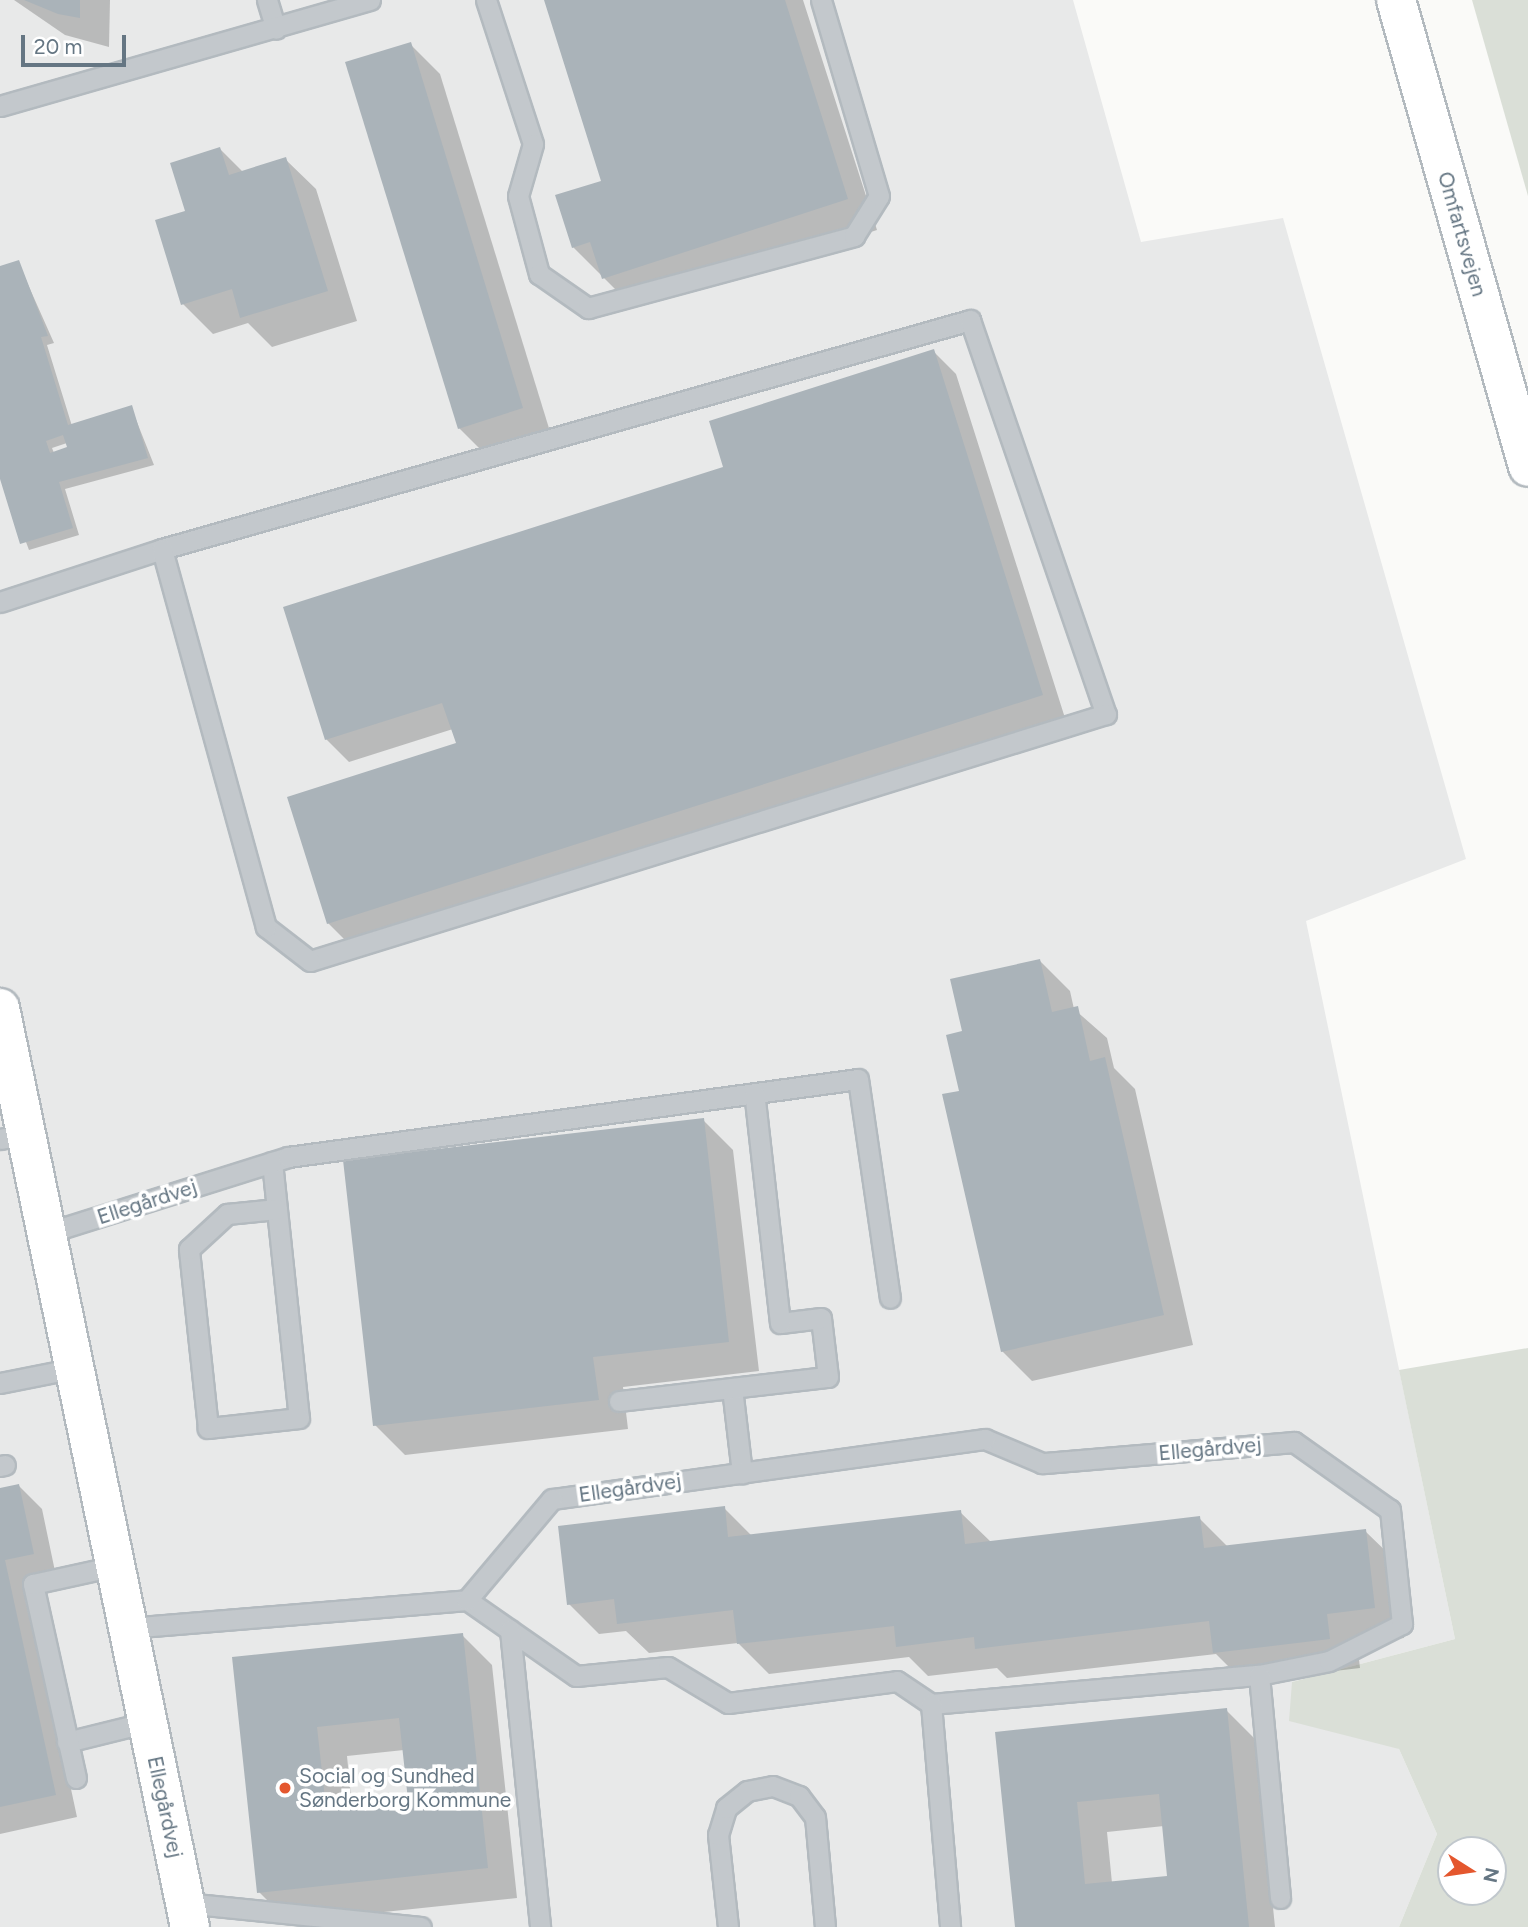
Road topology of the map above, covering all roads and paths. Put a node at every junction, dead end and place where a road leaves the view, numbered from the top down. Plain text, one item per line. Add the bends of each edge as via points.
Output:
1 (267, 0) edge
2 (370, 0) edge
3 (486, 0) edge
4 (821, 0) edge
5 (1396, 0) edge
6 (276, 29) junction
7 (0, 106) edge
8 (1528, 467) edge
9 (162, 550) junction
10 (0, 602) edge
11 (0, 1009) edge
12 (754, 1093) junction
13 (13, 1136) edge
14 (272, 1162) junction
15 (277, 1209) junction
16 (47, 1233) junction
17 (890, 1298) dead end
18 (76, 1368) junction
19 (0, 1383) edge
20 (732, 1388) junction
21 (619, 1401) dead end
22 (742, 1473) junction
23 (115, 1566) junction
24 (467, 1600) junction
25 (128, 1628) junction
26 (510, 1630) junction
27 (1259, 1675) junction
28 (931, 1704) junction
29 (148, 1722) junction
30 (67, 1742) junction
31 (76, 1778) dead end
32 (1280, 1898) dead end
33 (187, 1915) edge
34 (421, 1927) edge
35 (540, 1927) edge
36 (728, 1927) edge
37 (825, 1927) edge
38 (950, 1927) edge

1 - 6 lane
2 - 6 lane
3 - 4 lane via 533,144 518,196 539,274 588,308 854,236 879,196
5 - 8 main road, Omfartsvejen
6 - 7 lane
9 - 9 lane via 266,927 310,961 1106,714 970,320
9 - 10 lane
11 - 13 main road, Ellegårdvej
12 - 14 lane, Ellegårdvej
12 - 17 lane, Ellegårdvej via 858,1079
12 - 20 lane via 780,1323 821,1318 828,1377
13 - 16 main road, Ellegårdvej
14 - 15 lane
14 - 16 lane, Ellegårdvej
15 - 15 lane via 299,1418 208,1428 189,1249 227,1214
16 - 18 main road, Ellegårdvej
18 - 19 lane
18 - 23 main road, Ellegårdvej
20 - 21 lane
20 - 22 lane
22 - 24 lane, Ellegårdvej via 552,1499
22 - 27 lane, Ellegårdvej via 985,1439 1042,1463 1294,1442 1390,1510 1402,1624 1329,1661
23 - 25 main road, Ellegårdvej
23 - 30 lane via 33,1584
24 - 25 lane
24 - 26 lane
25 - 29 main road, Ellegårdvej
26 - 28 lane via 576,1676 668,1667 728,1703 897,1681
26 - 35 lane
27 - 28 lane, Ellegårdvej
27 - 32 lane
28 - 38 lane
29 - 30 lane
29 - 33 main road, Ellegårdvej
30 - 31 lane
33 - 34 lane, Ellegårdvej
36 - 37 lane via 718,1835 726,1808 747,1791 773,1786 799,1796 816,1817

